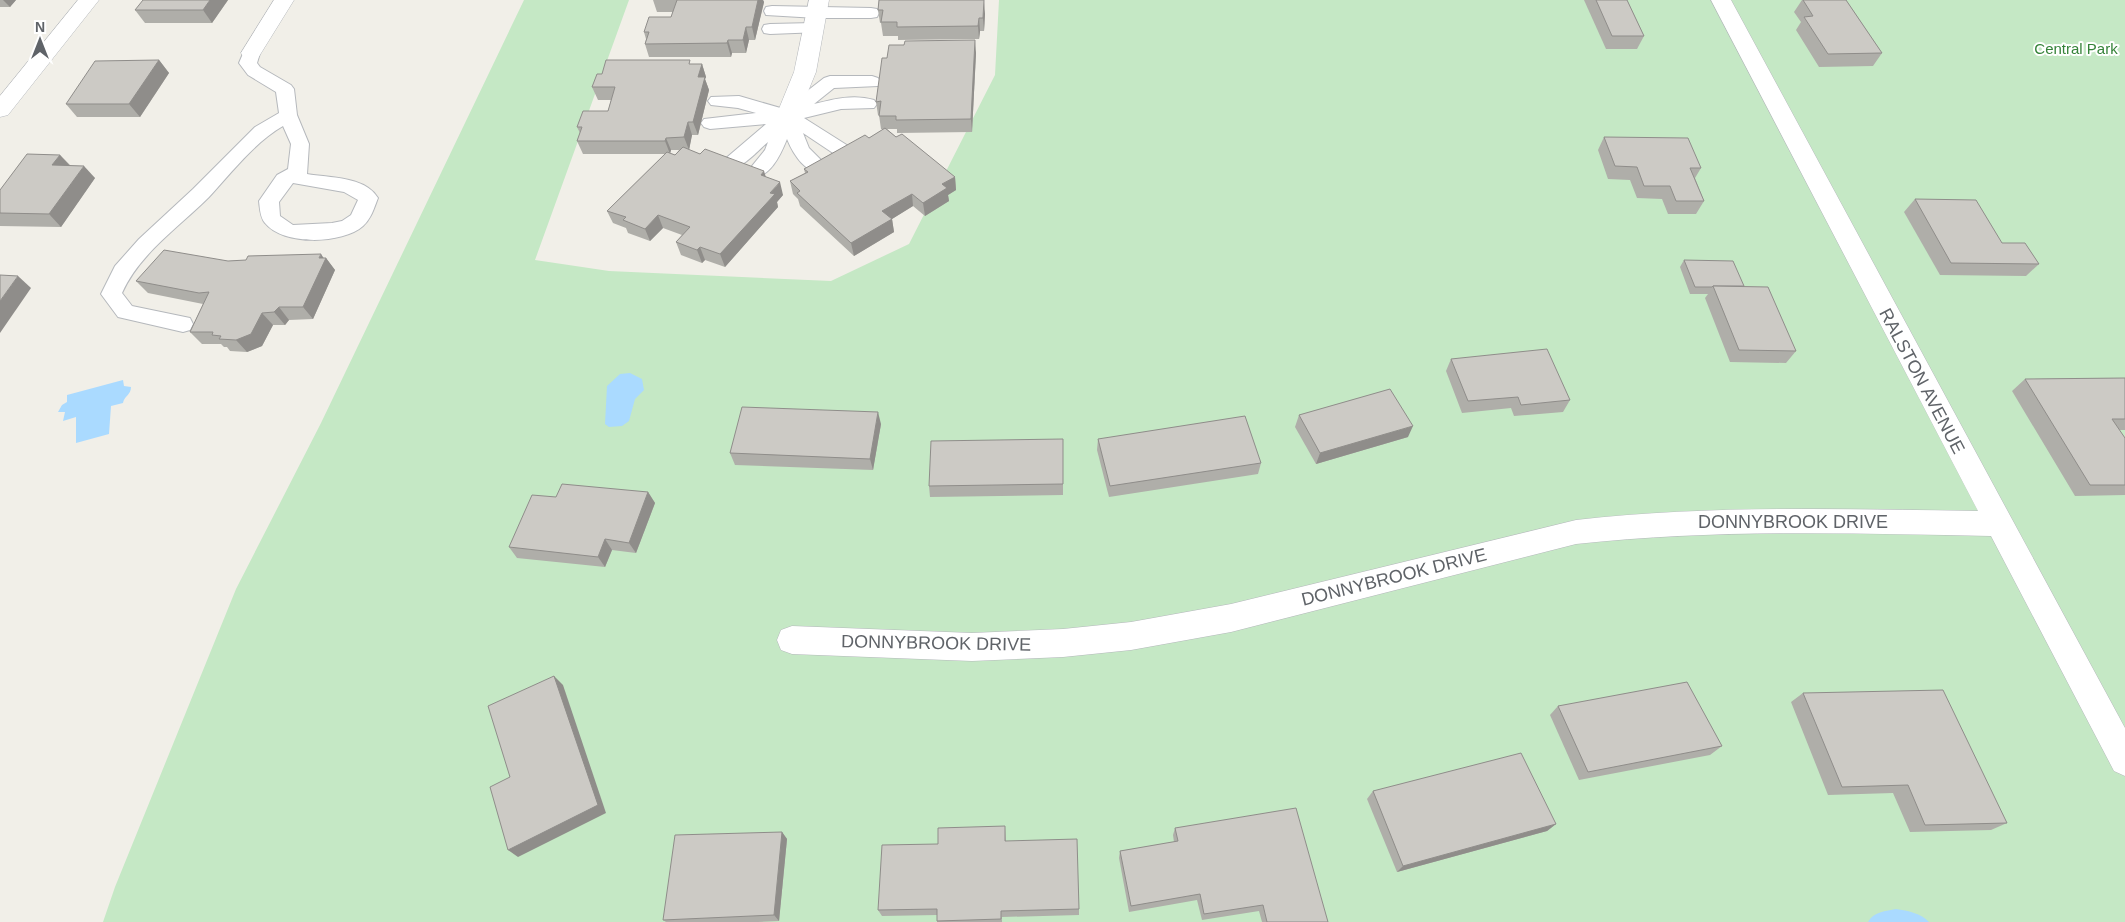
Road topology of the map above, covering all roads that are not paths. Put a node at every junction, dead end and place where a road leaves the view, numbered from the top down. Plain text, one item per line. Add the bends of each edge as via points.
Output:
1 (89, 0) edge
2 (284, 0) edge
3 (1721, 0) edge
4 (772, 11) dead end
5 (817, 13) edge
6 (871, 13) dead end
7 (770, 29) dead end
8 (251, 53) joint
9 (872, 82) dead end
10 (717, 101) dead end
11 (868, 104) dead end
12 (0, 110) edge
13 (288, 115) junction
14 (788, 116) junction
15 (710, 122) dead end
16 (846, 153) edge
17 (732, 163) edge
18 (819, 167) edge
19 (757, 172) edge
20 (293, 177) dead end
21 (183, 324) dead end
22 (1998, 524) junction
23 (792, 640) dead end
24 (2125, 760) edge

1 - 12 street
2 - 8 street
3 - 22 street, RALSTON AVENUE
4 - 5 lane
5 - 6 lane
5 - 7 lane
5 - 14 street via 805,72
8 - 13 lane via 248,63 254,71 285,89
9 - 14 lane via 830,82
10 - 14 lane via 739,102
11 - 14 lane via 841,103
13 - 20 lane via 300,144
13 - 21 lane via 260,131 122,270 111,294 125,312
14 - 15 lane
14 - 16 lane
14 - 17 lane
14 - 18 lane via 802,150
14 - 19 lane via 773,152
22 - 23 street, DONNYBROOK DRIVE via 1729,521 1632,524 1576,532 1231,618 1131,636 972,647
22 - 24 street, RALSTON AVENUE

